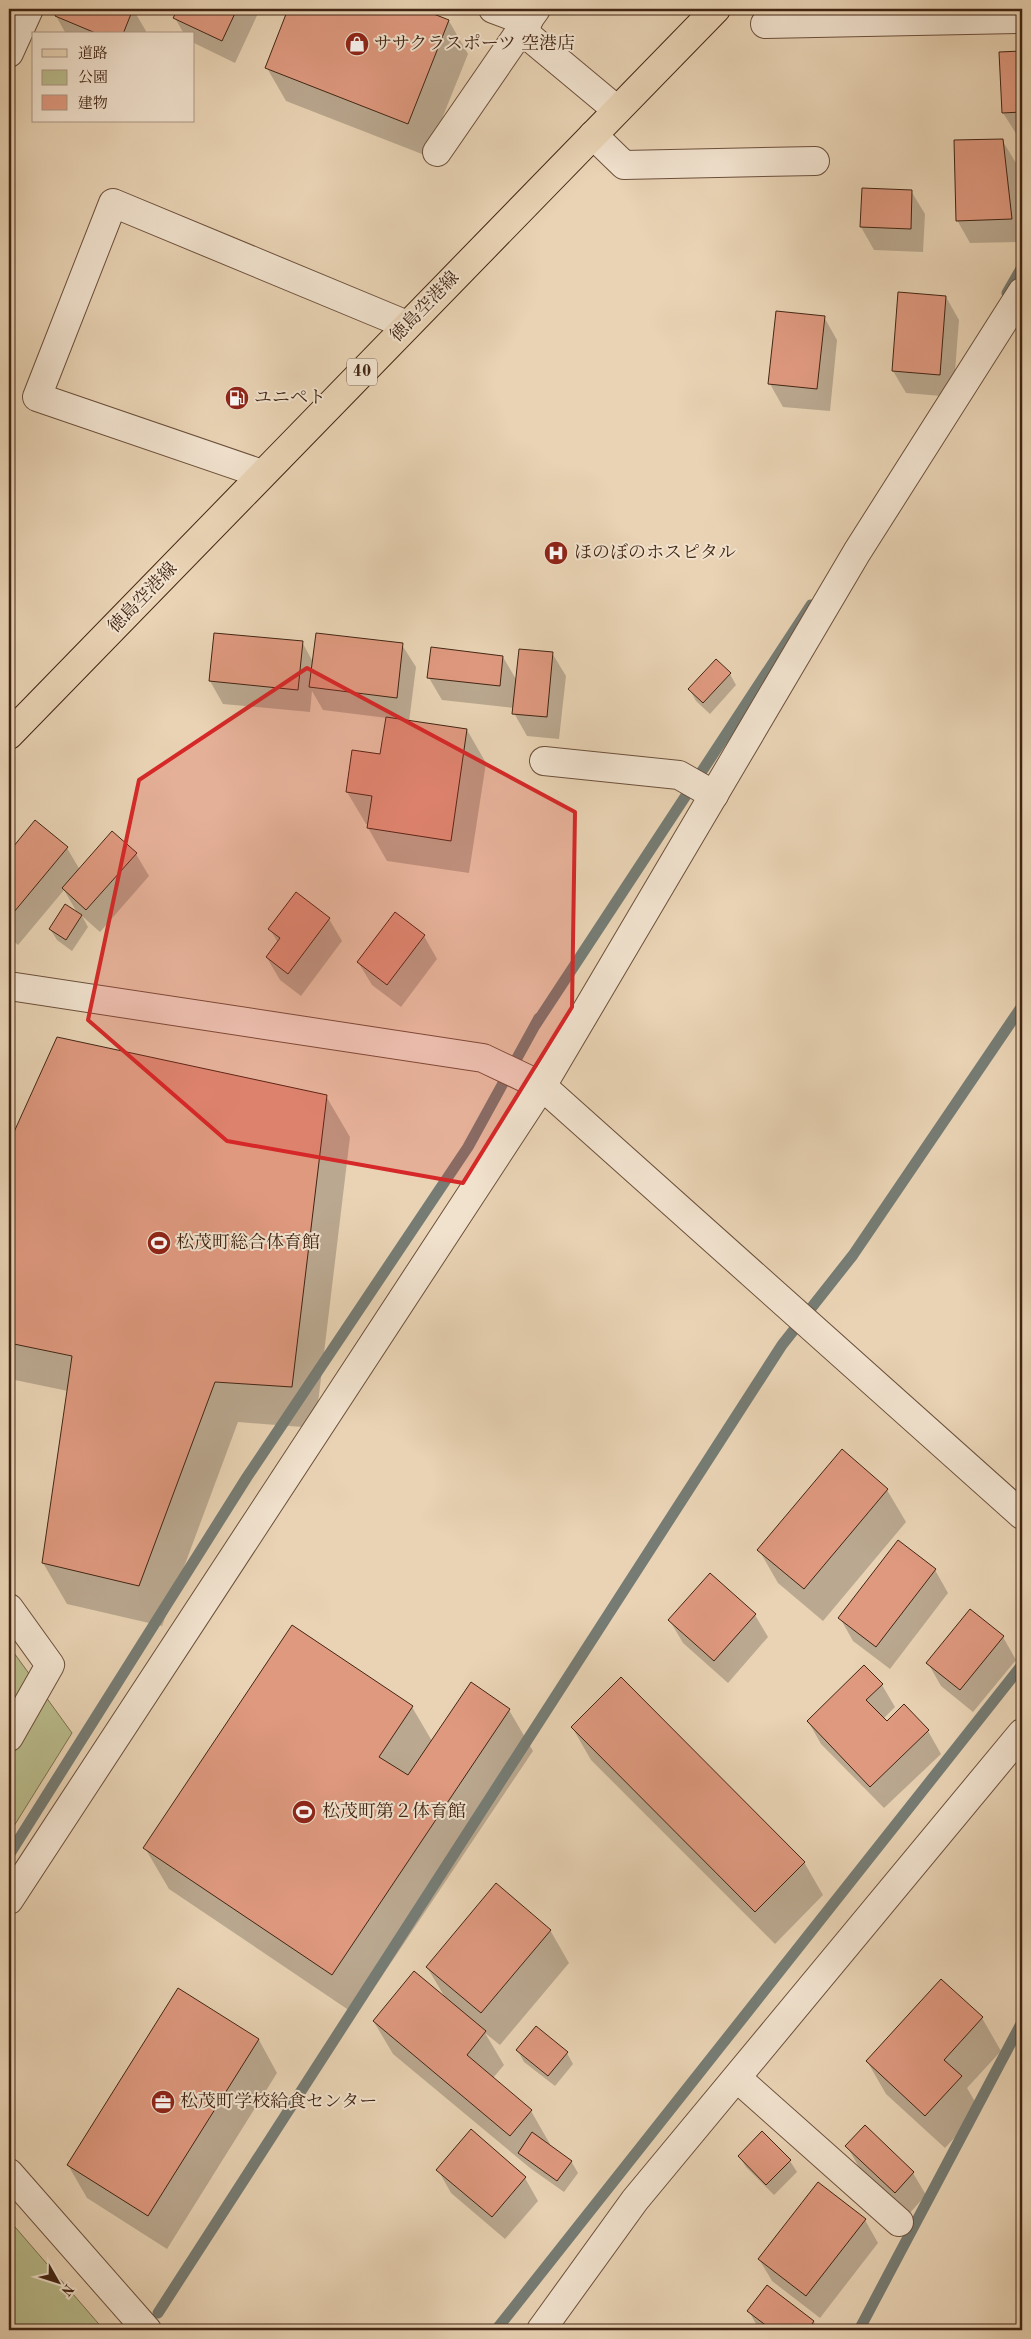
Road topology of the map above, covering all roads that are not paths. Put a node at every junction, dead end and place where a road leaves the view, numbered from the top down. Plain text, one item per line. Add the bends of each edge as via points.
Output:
1 (29, 9) edge
2 (492, 9) edge
3 (716, 9) edge
4 (1022, 19) edge
5 (528, 20) edge
6 (765, 24) dead end
7 (9, 53) edge
8 (617, 110) junction
9 (593, 135) junction
10 (438, 152) dead end
11 (815, 161) dead end
12 (1022, 292) edge
13 (408, 325) junction
14 (262, 474) junction
15 (9, 735) edge
16 (544, 761) dead end
17 (714, 795) junction
18 (9, 986) edge
19 (542, 1086) junction
20 (1022, 1514) edge
21 (9, 1608) edge
22 (1022, 1733) edge
23 (9, 1737) edge
24 (9, 1900) edge
25 (737, 2078) junction
26 (9, 2173) edge
27 (899, 2222) dead end
28 (147, 2330) edge
29 (541, 2330) edge

1 - 7 street
2 - 5 street
3 - 8 main road, 徳島空港線 / 40
4 - 6 street
5 - 8 street
5 - 10 street
8 - 9 main road, 徳島空港線 / 40
9 - 11 street via 624,165
9 - 13 main road, 徳島空港線 / 40
12 - 17 street via 857,552
13 - 14 main road, 徳島空港線 / 40
13 - 14 street via 113,203 37,397
14 - 15 main road, 徳島空港線 / 40
16 - 17 street via 679,775
17 - 19 street
18 - 19 street via 483,1058
19 - 20 street
19 - 24 street
21 - 23 street via 50,1666
22 - 25 street
25 - 27 street
25 - 29 street via 635,2200
26 - 28 street

